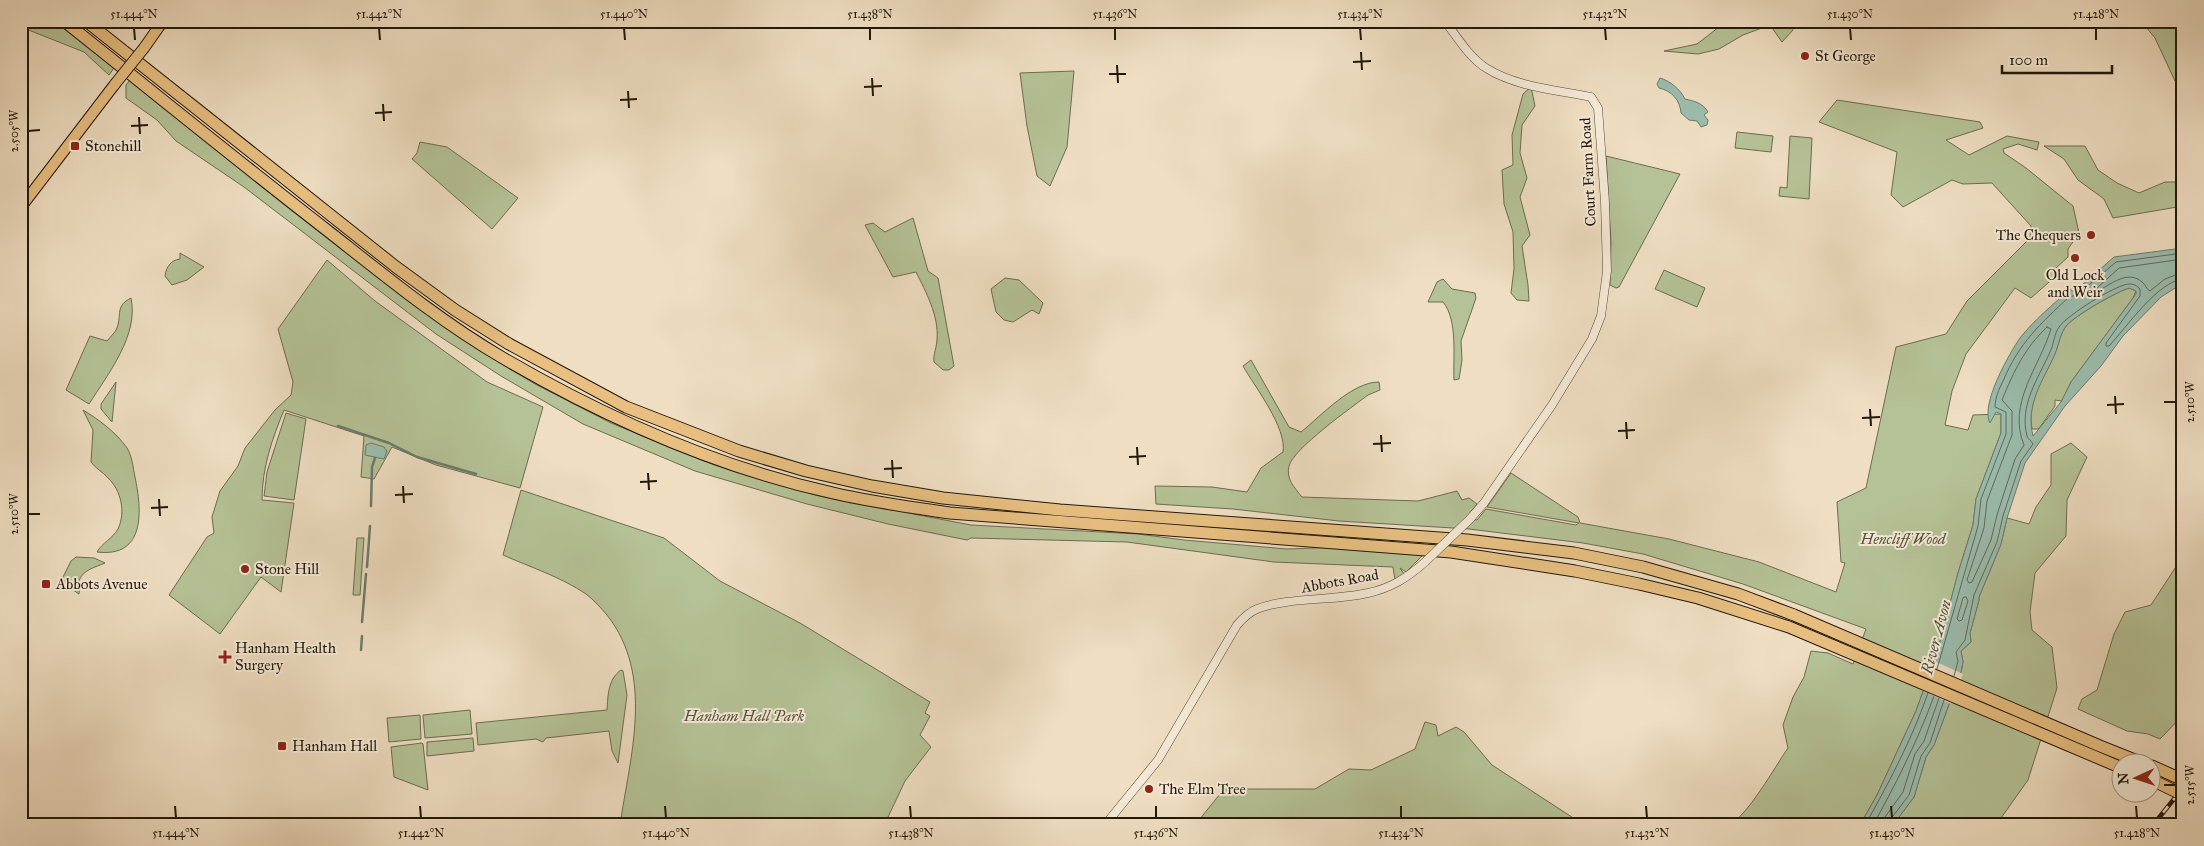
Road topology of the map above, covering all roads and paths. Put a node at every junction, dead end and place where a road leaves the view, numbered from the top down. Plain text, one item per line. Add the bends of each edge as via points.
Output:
1 (64, 21) edge
2 (86, 21) edge
3 (163, 21) edge
4 (1445, 21) edge
5 (21, 207) edge
6 (1597, 328) joint
7 (2121, 754) edge
8 (2112, 764) edge
9 (2162, 770) edge
10 (2183, 780) edge
11 (2162, 785) edge
12 (2183, 795) edge
13 (1105, 825) edge

1 - 8 highway via 266,183 449,323 503,358 619,420 716,459 830,492 950,513 1451,552 1575,571 1746,612 1850,652
2 - 7 highway via 396,267 455,310 509,344 626,407 738,451 834,477 943,498 1060,510 1466,540 1574,553 1643,567 1699,582 1794,615
3 - 5 main road, bridge
4 - 6 street, Court Farm Road via 1460,42 1487,68 1519,82 1595,101 1604,192 1607,271
6 - 13 street, Abbots Road, bridge via 1552,405 1482,506 1425,562 1400,582 1368,593 1270,605 1245,616 1158,760
9 - 10 highway
11 - 12 highway, bridge

